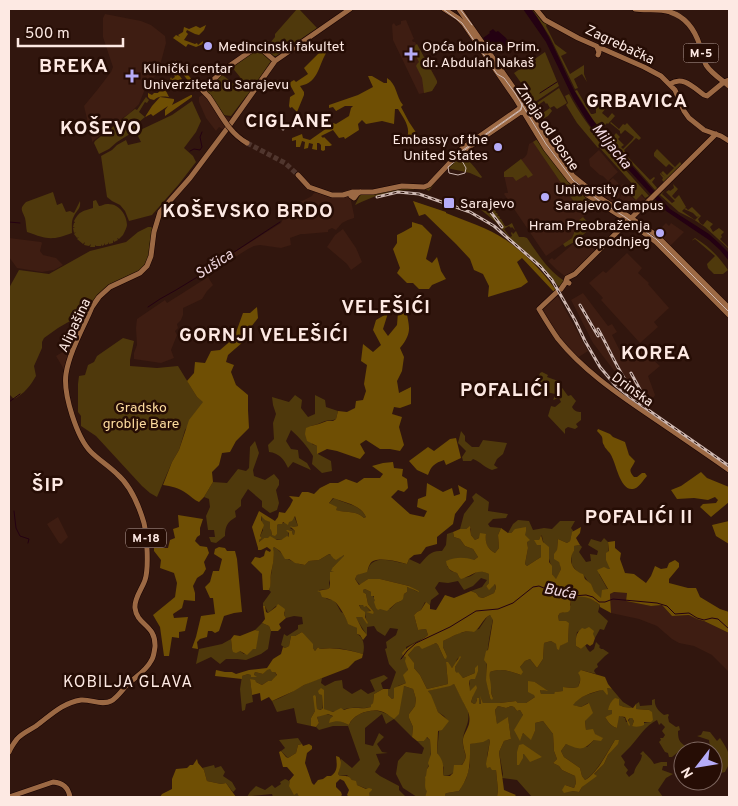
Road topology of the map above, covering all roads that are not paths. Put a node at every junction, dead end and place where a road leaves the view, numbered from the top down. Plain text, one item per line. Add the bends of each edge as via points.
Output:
1 (350, 9) edge
2 (444, 9) edge
3 (459, 9) edge
4 (536, 9) edge
5 (635, 9) edge
6 (475, 36) junction
7 (597, 47) junction
8 (598, 55) dead end
9 (275, 60) junction
10 (728, 83) edge
11 (670, 84) junction
12 (524, 108) junction
13 (716, 134) junction
14 (729, 142) edge
15 (247, 143) tunnel mouth
16 (298, 175) tunnel mouth
17 (158, 216) junction
18 (630, 220) junction
19 (154, 232) junction
20 (729, 308) edge
21 (729, 314) edge
22 (729, 470) edge
23 (9, 752) edge
24 (9, 797) edge
25 (70, 797) edge

1 - 9 main road, Alipašina / M-18
2 - 6 main road
3 - 6 main road
4 - 7 main road, Zagrebačka via 545,20
5 - 10 main road, M-5 via 677,14 694,32 712,73
6 - 12 main road, Zmaja od Bosne
7 - 8 main road
7 - 11 main road, Zagrebačka via 658,74
9 - 15 main road, bridge via 258,46 222,71 204,91 231,131
9 - 17 main road, Alipašina / M-18 via 205,162
10 - 11 main road via 707,96 687,83 676,81
11 - 13 main road via 688,117 704,130
12 - 16 main road via 464,146 426,186 332,195 309,187
12 - 18 main road, Zmaja od Bosne via 573,176
13 - 14 main road
13 - 18 main road
17 - 19 main road, Alipašina / M-18
17 - 19 main road via 150,225
18 - 20 main road, Zmaja od Bosne via 656,235
18 - 21 main road, Zmaja od Bosne
18 - 22 main road, Drinska via 539,309 560,341 585,367
19 - 23 main road, Alipašina / M-18 via 146,268 140,274 110,287 92,307 66,372 74,422 82,441 126,483 141,515 146,534 147,571 135,609 153,633 154,655 150,664 117,696 108,702 81,700 59,708 19,737
24 - 25 main road via 50,782 65,786

